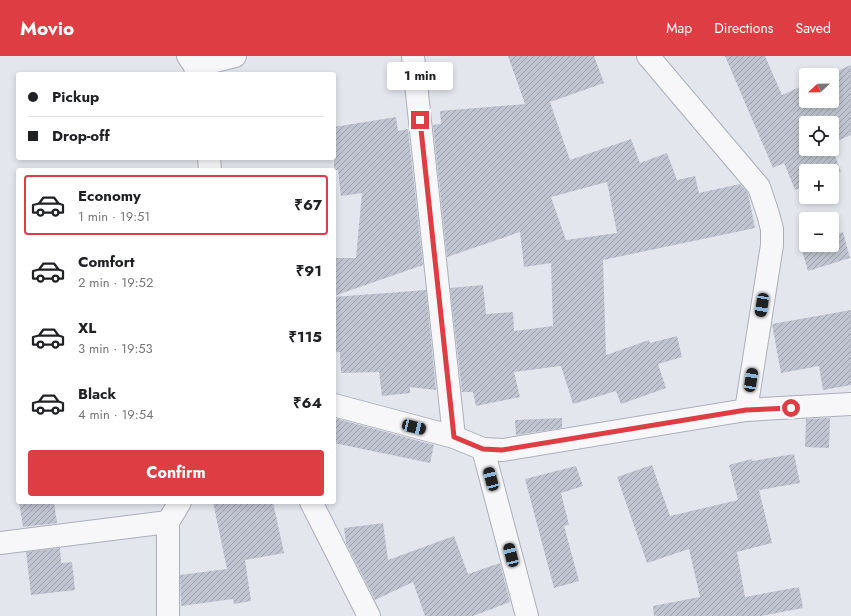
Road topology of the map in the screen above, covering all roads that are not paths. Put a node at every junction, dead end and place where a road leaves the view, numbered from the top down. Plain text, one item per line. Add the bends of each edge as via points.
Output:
1 (234, 56) edge
2 (413, 56) edge
3 (648, 56) edge
4 (193, 65) edge
5 (851, 404) edge
6 (336, 406) edge
7 (746, 410) junction
8 (454, 437) junction
9 (483, 449) junction
10 (179, 504) edge
11 (312, 504) edge
12 (168, 522) junction
13 (0, 544) edge
14 (168, 616) edge
15 (369, 616) edge
16 (526, 616) edge

1 - 4 street
2 - 8 street
3 - 7 street via 759,187 768,214 772,244
5 - 7 street
6 - 8 street
7 - 9 street via 502,450
8 - 9 street
9 - 16 street
10 - 12 street
11 - 15 street
12 - 13 street
12 - 14 street

